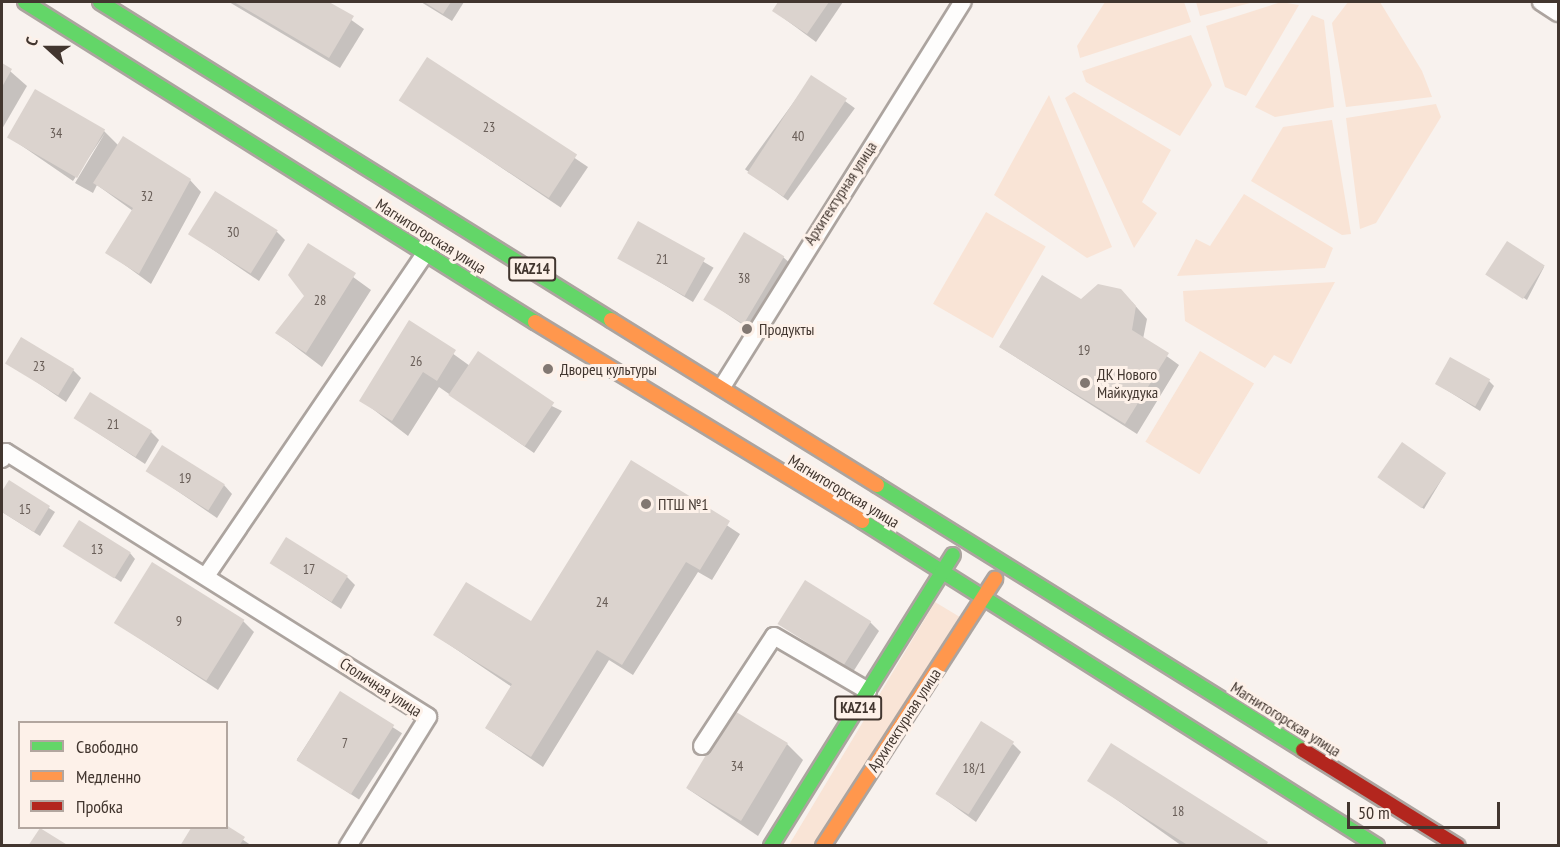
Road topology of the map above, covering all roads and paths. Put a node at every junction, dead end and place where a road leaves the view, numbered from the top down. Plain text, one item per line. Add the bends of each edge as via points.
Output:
1 (25, 2) edge
2 (100, 2) edge
3 (963, 2) edge
4 (1541, 2) edge
5 (1558, 13) edge
6 (426, 252) junction
7 (722, 387) junction
8 (2, 459) edge
9 (964, 536) junction
10 (1005, 564) junction
11 (945, 570) junction
12 (206, 576) junction
13 (984, 595) junction
14 (868, 692) junction
15 (702, 746) dead end
16 (348, 846) edge
17 (771, 846) edge
18 (823, 846) edge
19 (1377, 846) edge
20 (1458, 846) edge

1 - 6 main road, Магнитогорская улица / KAZ14
2 - 7 main road, Магнитогорская улица / KAZ14
3 - 7 street, Архитектурная улица
4 - 5 street
6 - 11 main road, Магнитогорская улица / KAZ14 via 683,415
6 - 12 street
7 - 9 main road, Магнитогорская улица / KAZ14
8 - 12 street, Столичная улица via 6,452
9 - 10 main road, Магнитогорская улица / KAZ14
9 - 11 main road
10 - 13 main road
10 - 20 main road, Магнитогорская улица
11 - 13 main road, Магнитогорская улица / KAZ14
11 - 14 main road, KAZ14
12 - 16 street, Столичная улица via 428,717
13 - 18 main road, Архитектурная улица / KAZ14
13 - 19 main road, Магнитогорская улица
14 - 15 street via 774,636
14 - 17 main road, KAZ14

